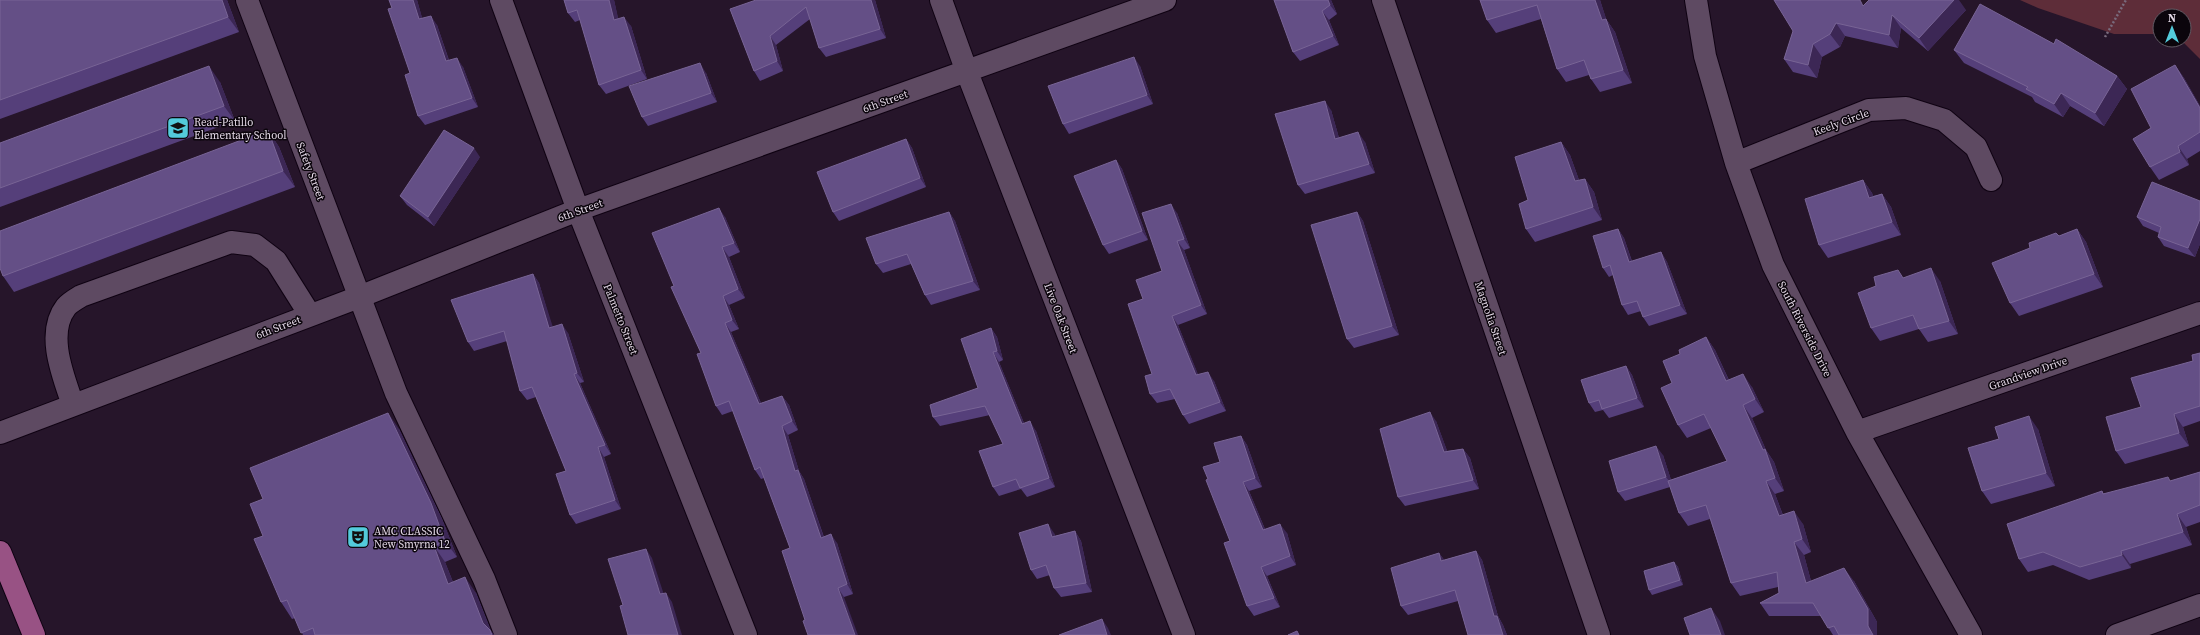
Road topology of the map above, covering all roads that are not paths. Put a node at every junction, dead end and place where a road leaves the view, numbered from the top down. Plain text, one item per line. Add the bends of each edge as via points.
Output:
1 (247, 0) edge
2 (501, 0) edge
3 (941, 0) edge
4 (1165, 0) edge
5 (1383, 0) edge
6 (1696, 0) edge
7 (967, 72) junction
8 (1736, 163) junction
9 (1991, 180) dead end
10 (578, 210) junction
11 (359, 297) junction
12 (2200, 313) edge
13 (310, 315) junction
14 (73, 405) junction
15 (1857, 432) junction
16 (0, 433) edge
17 (0, 552) edge
18 (2200, 605) edge
19 (34, 635) edge
20 (506, 635) edge
21 (746, 635) edge
22 (1184, 635) edge
23 (1599, 635) edge
24 (1971, 635) edge
25 (2117, 635) edge

1 - 11 street, Safety Street
2 - 10 street, Palmetto Street
3 - 7 street, Live Oak Street
4 - 7 street, 6th Street
5 - 23 street, Magnolia Street
6 - 8 street, South Riverside Drive via 1705,56
7 - 10 street, 6th Street
7 - 22 street, Live Oak Street
8 - 9 street, Keely Circle via 1869,110 1906,108 1944,120 1976,147
8 - 15 street, South Riverside Drive via 1773,265
10 - 11 street, 6th Street
10 - 21 street, Palmetto Street
11 - 13 street, 6th Street
11 - 20 street, Safety Street via 396,393 484,579
12 - 15 street, Grandview Drive
13 - 14 street, 6th Street
13 - 14 street via 276,261 255,245 231,242 81,296 66,307 58,322 57,357
14 - 16 street, 6th Street
15 - 24 street, South Riverside Drive
17 - 19 main road
18 - 25 street

